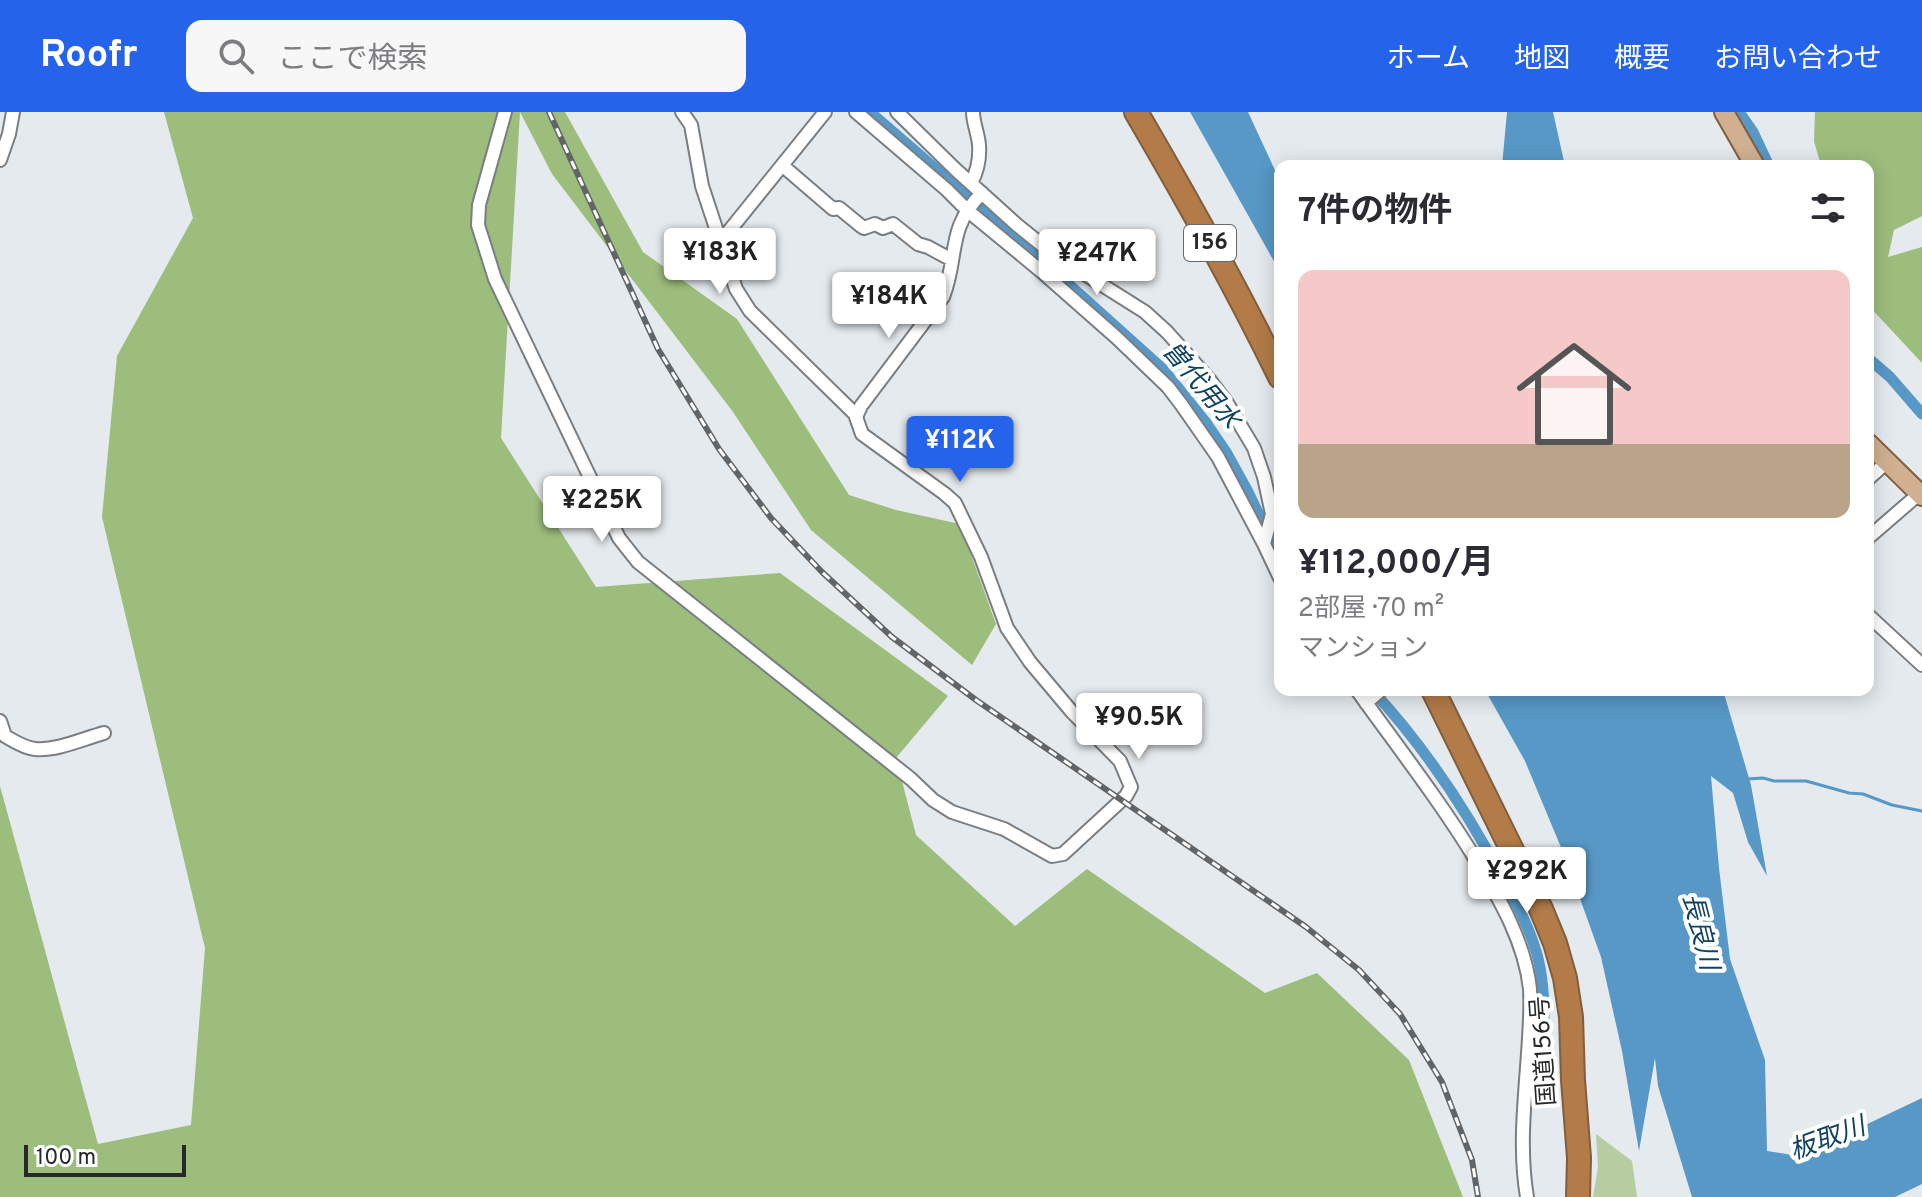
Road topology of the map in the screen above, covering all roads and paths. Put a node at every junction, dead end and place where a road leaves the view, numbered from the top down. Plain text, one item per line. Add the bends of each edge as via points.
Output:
1 (13, 112) edge
2 (505, 112) edge
3 (682, 112) edge
4 (825, 112) edge
5 (856, 112) edge
6 (897, 112) edge
7 (973, 112) edge
8 (1136, 112) edge
9 (1728, 114) edge
10 (0, 160) edge
11 (1752, 160) edge
12 (783, 166) junction
13 (971, 183) junction
14 (974, 202) junction
15 (721, 241) junction
16 (952, 260) junction
17 (1047, 263) junction
18 (1274, 365) edge
19 (857, 416) junction
20 (1874, 449) edge
21 (1887, 462) junction
22 (1874, 474) edge
23 (1921, 494) edge
24 (1270, 532) edge
25 (1874, 533) edge
26 (1874, 621) edge
27 (1922, 665) edge
28 (1375, 696) edge
29 (1436, 696) edge
30 (0, 721) edge
31 (104, 733) dead end
32 (1527, 1197) edge
33 (1578, 1197) edge

1 - 10 street
2 - 19 street via 479,205 484,249 619,538 638,562 933,800 1052,856 1063,854 1126,796 1131,787 1120,761 1072,712 1007,628 955,503 867,439
3 - 15 street via 691,125 702,186
4 - 12 street
5 - 14 street via 947,190
6 - 13 street
7 - 13 street via 979,144
8 - 18 highway, 156
9 - 11 main road
12 - 15 street
12 - 16 street via 864,228 893,224 918,244
13 - 14 street
14 - 16 street via 958,226
14 - 17 street
14 - 17 street via 1017,225
15 - 19 street via 736,289 750,311
16 - 19 street via 943,297
17 - 24 street via 1181,404
17 - 24 street via 1145,312 1209,379 1254,448 1270,500
20 - 21 main road
21 - 22 street
21 - 23 main road
23 - 25 street
26 - 27 street
28 - 32 street via 1500,899 1524,960 1530,990 1522,1128
29 - 33 highway, 国道156号 via 1541,909 1565,978
30 - 31 street via 5,736 33,749

